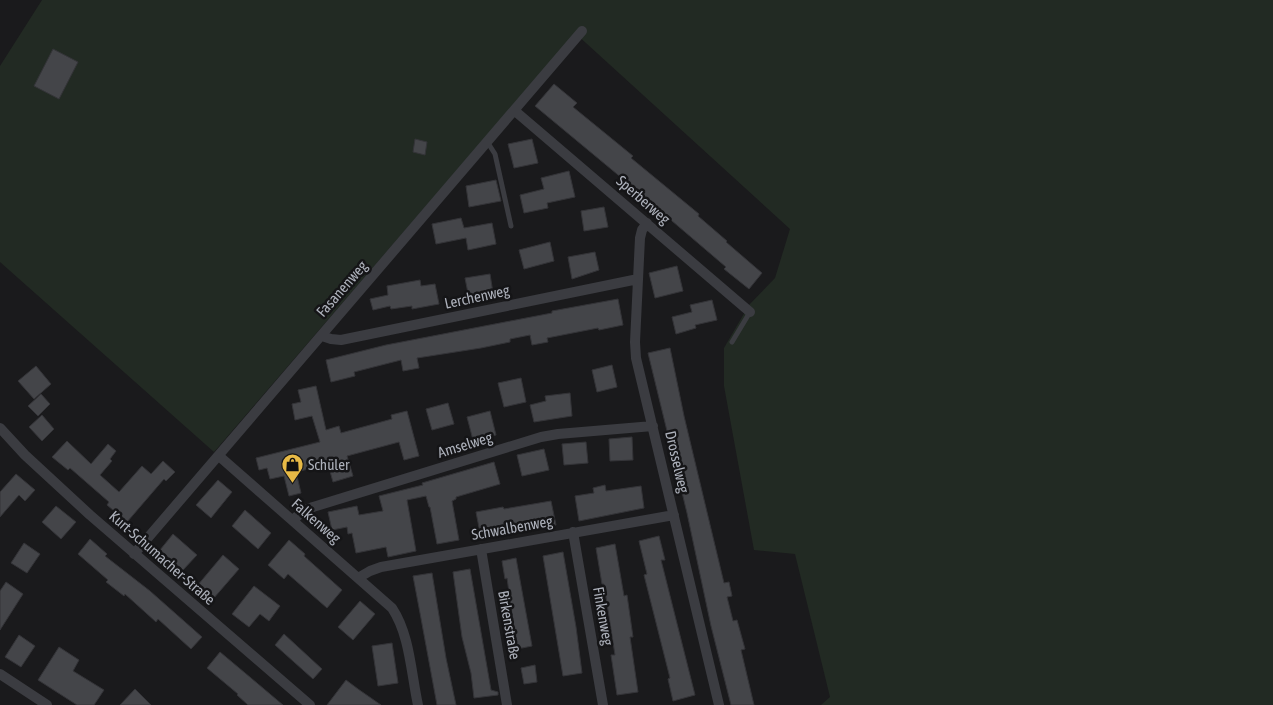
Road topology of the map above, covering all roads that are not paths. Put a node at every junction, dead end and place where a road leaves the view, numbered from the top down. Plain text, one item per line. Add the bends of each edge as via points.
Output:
1 (582, 31) dead end
2 (516, 110) junction
3 (488, 142) junction
4 (647, 223) junction
5 (511, 226) dead end
6 (638, 280) junction
7 (750, 312) joint
8 (322, 336) junction
9 (732, 342) dead end
10 (653, 426) junction
11 (0, 428) edge
12 (219, 456) junction
13 (674, 516) junction
14 (292, 520) junction
15 (573, 532) junction
16 (481, 549) junction
17 (134, 554) junction
18 (358, 578) junction
19 (0, 674) edge
20 (47, 705) edge
21 (310, 705) edge
22 (418, 705) edge
23 (507, 705) edge
24 (603, 705) edge
25 (719, 705) edge

1 - 2 street, Fasanenweg
2 - 3 street, Fasanenweg
2 - 4 street, Sperberweg
3 - 5 lane via 496,154
3 - 8 street, Fasanenweg
4 - 6 street, Drosselweg via 640,238
4 - 7 street, Sperberweg
6 - 8 street, Lerchenweg via 341,340
6 - 10 street, Drosselweg via 636,358
7 - 9 lane
8 - 12 street, Fasanenweg
10 - 13 street, Drosselweg
10 - 14 street, Amselweg via 541,438 313,506
11 - 17 street, Kurt-Schumacher-Straße via 25,455
12 - 14 street, Falkenweg
12 - 17 street
13 - 15 street, Schwalbenweg
13 - 25 street, Drosselweg
14 - 18 street, Falkenweg
15 - 16 street, Schwalbenweg
15 - 24 street, Finkenweg
16 - 18 street, Schwalbenweg via 381,567
16 - 23 street, Birkenstraße
17 - 21 street, Kurt-Schumacher-Straße
18 - 22 street, Falkenweg via 398,616
19 - 20 street

